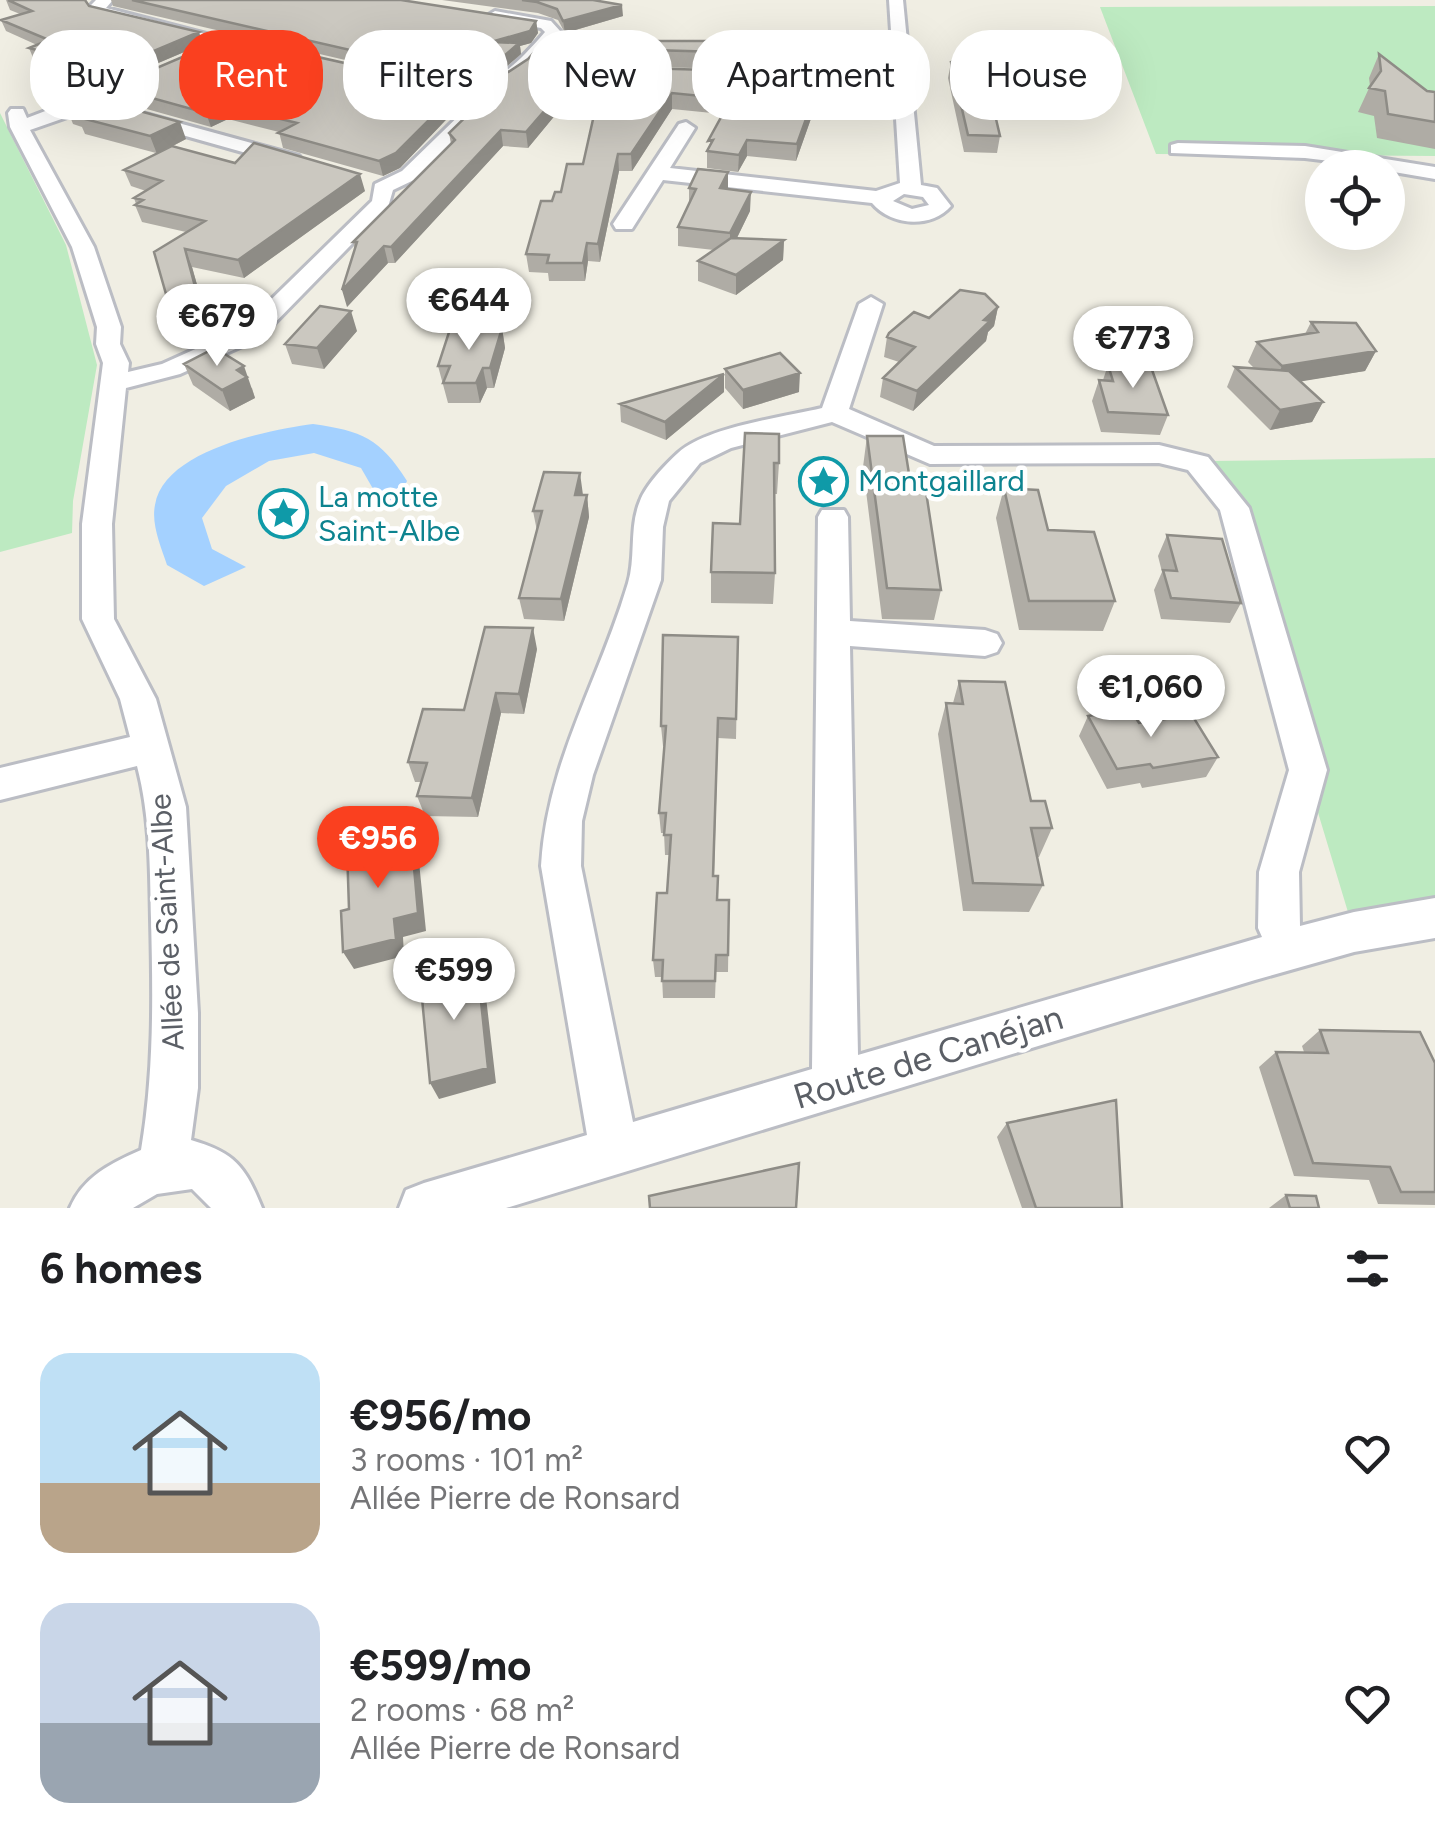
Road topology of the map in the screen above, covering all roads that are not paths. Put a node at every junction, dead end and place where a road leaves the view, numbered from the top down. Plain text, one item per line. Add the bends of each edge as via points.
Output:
1 (106, 0) edge
2 (896, 0) edge
3 (473, 13) edge
4 (898, 30) edge
5 (179, 31) edge
6 (508, 78) edge
7 (30, 117) edge
8 (151, 120) edge
9 (465, 120) edge
10 (905, 120) edge
11 (688, 136) dead end
12 (1178, 149) dead end
13 (315, 166) edge
14 (657, 173) junction
15 (1435, 173) edge
16 (911, 188) junction
17 (882, 198) junction
18 (656, 219) dead end
19 (871, 304) dead end
20 (115, 383) junction
21 (834, 412) junction
22 (833, 517) dead end
23 (834, 632) junction
24 (985, 643) dead end
25 (151, 747) junction
26 (0, 784) edge
27 (1435, 918) edge
28 (1279, 928) dead end
29 (835, 1084) junction
30 (614, 1150) junction
31 (163, 1165) junction
32 (95, 1208) edge
33 (237, 1208) edge
34 (424, 1208) edge

1 - 5 street via 96,7 99,12
2 - 4 street
3 - 6 street via 546,24 553,32
7 - 20 street, Allée de Saint-Albe via 18,120 83,247 109,326
8 - 13 street
9 - 20 street via 410,175 376,185 381,203 251,333 171,370
10 - 16 street
11 - 14 street
12 - 15 street via 1306,152
14 - 17 street
14 - 18 street via 626,220
16 - 17 street
16 - 17 street via 930,192 942,206 932,214 902,214 886,208
19 - 21 street
20 - 25 street, Allée de Saint-Albe via 98,524 98,619 138,699
21 - 28 street via 930,455 1159,454 1198,463 1234,508 1308,770 1279,872
21 - 30 street via 706,450 690,458 655,498 645,580 563,821 561,866
22 - 23 street
23 - 24 street
23 - 29 street
25 - 26 street
25 - 31 street, Allée de Saint-Albe via 167,807 176,1013 175,1088
27 - 29 street, Route de Canéjan via 1256,959
29 - 30 street, Route de Canéjan
30 - 34 street, Route de Canéjan
31 - 32 street via 136,1176
31 - 33 street via 191,1164 216,1174

